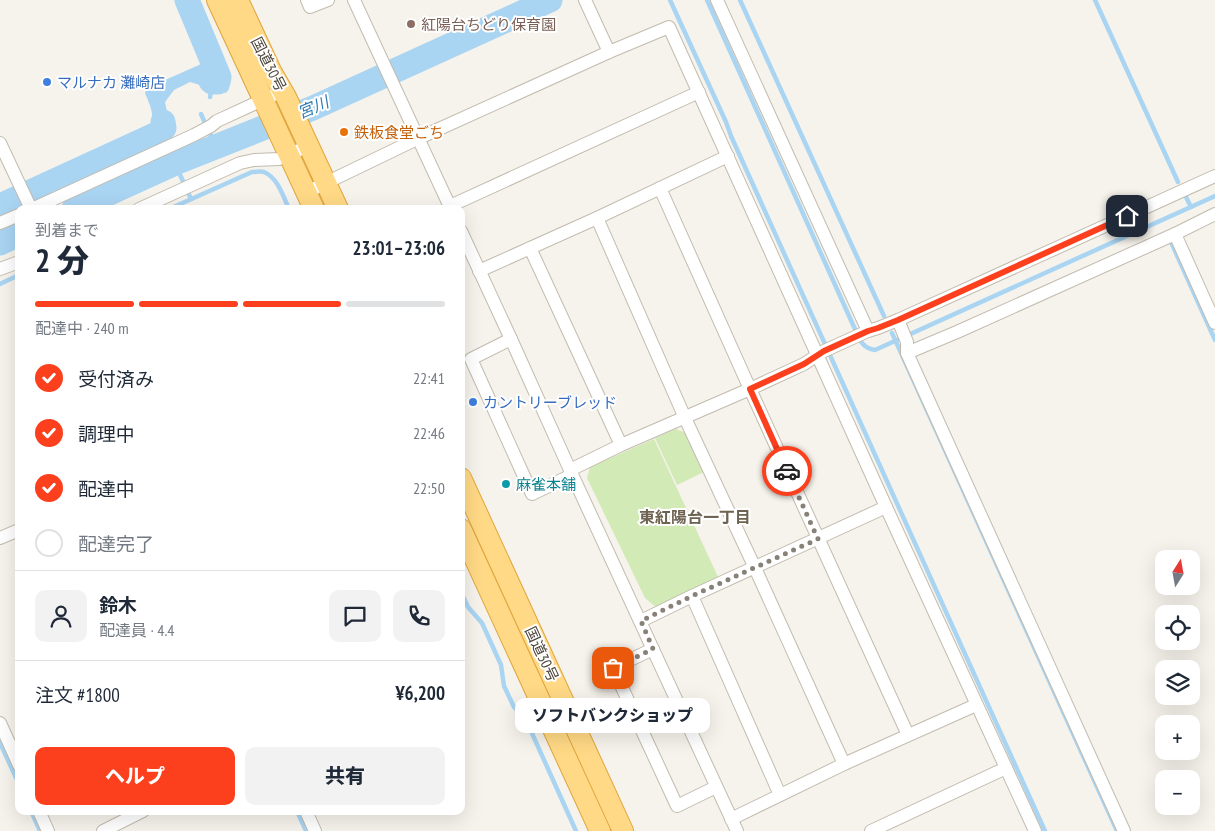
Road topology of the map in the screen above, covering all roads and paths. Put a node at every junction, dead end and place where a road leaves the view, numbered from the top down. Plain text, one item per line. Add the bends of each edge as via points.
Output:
1 (217, 0) edge
2 (238, 0) edge
3 (306, 0) edge
4 (328, 0) edge
5 (354, 0) edge
6 (717, 0) edge
7 (586, 2) edge
8 (609, 52) junction
9 (699, 92) junction
10 (284, 94) junction
11 (264, 103) junction
12 (419, 138) junction
13 (306, 140) junction
14 (0, 143) edge
15 (286, 149) junction
16 (728, 156) junction
17 (1215, 176) edge
18 (326, 182) junction
19 (660, 188) junction
20 (311, 200) edge
21 (28, 201) edge
22 (147, 205) edge
23 (336, 205) edge
24 (449, 205) edge
25 (454, 205) edge
26 (1215, 214) edge
27 (15, 217) edge
28 (597, 218) junction
29 (0, 224) edge
30 (1175, 234) junction
31 (465, 240) edge
32 (530, 248) junction
33 (15, 263) edge
34 (0, 269) edge
35 (479, 271) junction
36 (1215, 323) edge
37 (862, 334) junction
38 (903, 337) junction
39 (511, 339) junction
40 (825, 351) junction
41 (750, 389) junction
42 (685, 418) junction
43 (621, 445) junction
44 (571, 473) junction
45 (465, 487) edge
46 (886, 507) junction
47 (15, 532) edge
48 (0, 538) edge
49 (465, 538) edge
50 (818, 539) junction
51 (755, 568) junction
52 (692, 596) junction
53 (641, 621) junction
54 (653, 649) junction
55 (976, 705) junction
56 (0, 723) edge
57 (908, 735) junction
58 (15, 756) edge
59 (844, 764) junction
60 (1006, 768) junction
61 (716, 787) junction
62 (780, 795) junction
63 (42, 815) edge
64 (136, 815) edge
65 (308, 815) edge
66 (731, 819) junction
67 (48, 831) edge
68 (102, 831) edge
69 (315, 831) edge
70 (600, 831) edge
71 (623, 831) edge
72 (737, 831) edge
73 (871, 831) edge
74 (1035, 831) edge
75 (1124, 831) edge

1 - 11 highway, 国道30号
2 - 10 highway, 国道30号
3 - 4 street via 310,7
5 - 12 street
6 - 37 street via 826,243
7 - 8 street
8 - 9 street via 669,28
8 - 12 street
9 - 16 street
9 - 25 street
10 - 11 street
10 - 13 highway, 国道30号
11 - 15 highway, 国道30号
11 - 21 street via 217,121 194,135
12 - 18 street
12 - 24 street
13 - 15 street
13 - 18 highway, 国道30号
14 - 21 street
15 - 20 highway, 国道30号
15 - 22 street via 279,159 240,163
16 - 19 street
16 - 40 street
17 - 38 street
18 - 20 street
18 - 23 highway, 国道30号
19 - 28 street
19 - 41 street
26 - 30 street
27 - 29 street
28 - 32 street
28 - 42 street
30 - 36 street
30 - 38 street via 957,332
31 - 35 street
32 - 35 street
32 - 43 street
33 - 34 street
35 - 39 street
37 - 38 street via 878,328
37 - 40 street
38 - 75 street
39 - 44 street
39 - 44 street via 471,359 532,494
40 - 41 street
40 - 46 street
41 - 42 street
41 - 50 street
42 - 43 street
42 - 51 street
43 - 44 street
44 - 53 street
45 - 71 highway, 国道30号
46 - 50 street
46 - 55 street
47 - 48 street
49 - 70 highway, 国道30号
50 - 51 street
50 - 57 street
51 - 52 street
51 - 59 street
52 - 53 street
52 - 62 street
53 - 54 street
54 - 61 street
54 - 61 street via 613,668 677,806
55 - 57 street
55 - 60 street
56 - 58 street
57 - 59 street
59 - 62 street
60 - 73 street
60 - 74 street
61 - 66 street
62 - 66 street
63 - 67 street
64 - 68 street
65 - 69 street
66 - 72 street

